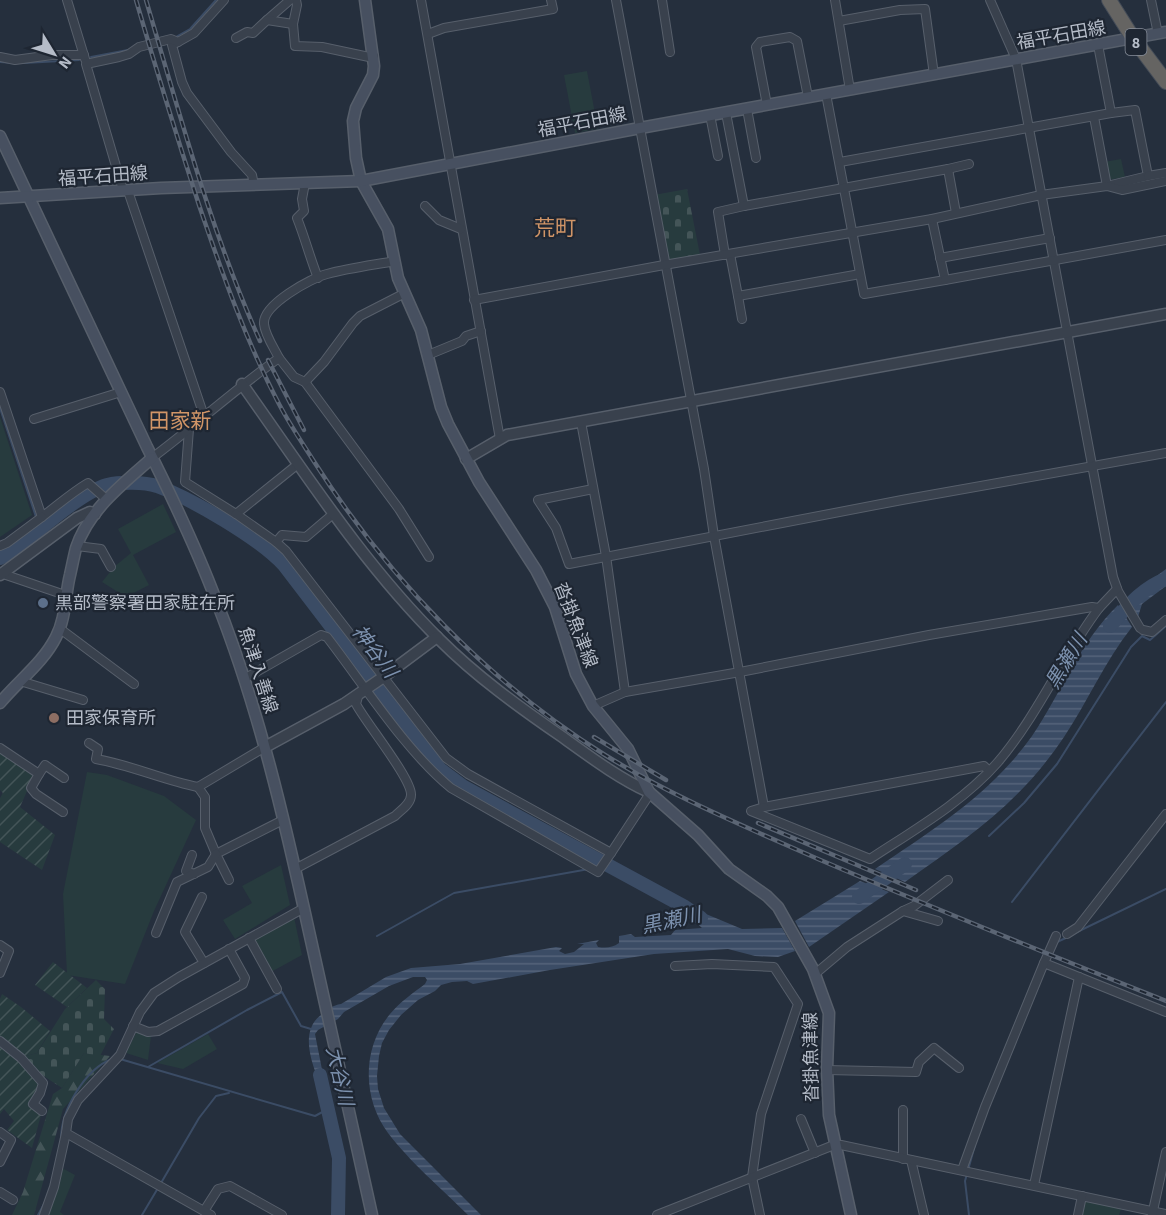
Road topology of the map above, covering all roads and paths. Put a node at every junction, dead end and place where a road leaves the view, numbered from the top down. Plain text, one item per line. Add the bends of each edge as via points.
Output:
1 (67, 0) edge
2 (224, 0) edge
3 (290, 0) edge
4 (296, 0) edge
5 (365, 0) edge
6 (421, 0) edge
7 (562, 0) edge
8 (616, 0) edge
9 (662, 0) edge
10 (835, 0) edge
11 (990, 0) edge
12 (1109, 0) edge
13 (1151, 0) edge
14 (551, 1) edge
15 (267, 20) junction
16 (839, 21) junction
17 (293, 24) junction
18 (1162, 33) edge
19 (428, 34) junction
20 (236, 38) dead end
21 (1133, 38) junction
22 (178, 42) junction
23 (1098, 45) junction
24 (670, 52) dead end
25 (84, 55) junction
26 (374, 56) junction
27 (0, 57) edge
28 (1016, 59) junction
29 (87, 64) junction
30 (934, 75) junction
31 (1166, 82) edge
32 (850, 90) junction
33 (826, 94) junction
34 (808, 97) junction
35 (767, 105) junction
36 (747, 109) junction
37 (726, 113) junction
38 (1111, 113) junction
39 (710, 115) junction
40 (1094, 117) junction
41 (640, 128) junction
42 (1029, 129) junction
43 (0, 136) edge
44 (718, 156) dead end
45 (756, 158) dead end
46 (840, 162) junction
47 (449, 164) junction
48 (969, 164) dead end
49 (948, 169) junction
50 (1166, 173) edge
51 (1148, 176) junction
52 (361, 181) junction
53 (1166, 181) edge
54 (305, 183) junction
55 (254, 184) junction
56 (1107, 186) junction
57 (845, 188) junction
58 (126, 191) junction
59 (1041, 195) junction
60 (28, 197) junction
61 (0, 198) edge
62 (425, 206) dead end
63 (744, 206) junction
64 (956, 213) junction
65 (932, 219) junction
66 (461, 229) junction
67 (853, 231) junction
68 (1050, 238) junction
69 (1166, 240) edge
70 (727, 254) junction
71 (940, 258) junction
72 (1054, 260) junction
73 (395, 261) junction
74 (664, 265) junction
75 (860, 274) junction
76 (318, 278) junction
77 (945, 280) junction
78 (405, 293) junction
79 (738, 296) junction
80 (474, 300) junction
81 (1166, 314) edge
82 (742, 319) dead end
83 (481, 331) junction
84 (1068, 331) junction
85 (428, 355) junction
86 (279, 358) junction
87 (305, 382) junction
88 (242, 384) junction
89 (0, 392) edge
90 (121, 392) junction
91 (690, 401) junction
92 (204, 416) junction
93 (34, 419) dead end
94 (581, 422) junction
95 (189, 429) junction
96 (500, 439) junction
97 (1166, 453) edge
98 (152, 458) junction
99 (466, 459) junction
100 (298, 464) junction
101 (1093, 466) junction
102 (593, 489) junction
103 (106, 499) junction
104 (95, 514) junction
105 (236, 514) junction
106 (333, 514) junction
107 (42, 517) junction
108 (714, 536) junction
109 (276, 542) junction
110 (0, 546) edge
111 (77, 546) junction
112 (606, 555) junction
113 (429, 557) dead end
114 (111, 567) dead end
115 (1, 574) edge
116 (1118, 590) junction
117 (65, 595) junction
118 (1099, 608) junction
119 (1166, 620) edge
120 (59, 628) junction
121 (437, 637) junction
122 (740, 672) junction
123 (383, 677) junction
124 (244, 679) junction
125 (20, 681) junction
126 (134, 684) dead end
127 (363, 691) junction
128 (625, 692) junction
129 (83, 700) dead end
130 (0, 703) edge
131 (593, 706) junction
132 (89, 743) dead end
133 (265, 747) junction
134 (0, 748) edge
135 (989, 771) junction
136 (39, 774) junction
137 (64, 778) dead end
138 (198, 787) junction
139 (649, 792) junction
140 (764, 807) junction
141 (63, 812) dead end
142 (1166, 814) edge
143 (283, 820) junction
144 (611, 853) junction
145 (216, 854) junction
146 (192, 855) dead end
147 (295, 869) junction
148 (194, 874) junction
149 (229, 880) dead end
150 (948, 880) dead end
151 (202, 897) dead end
152 (303, 908) junction
153 (903, 911) junction
154 (938, 921) dead end
155 (156, 933) dead end
156 (1066, 934) dead end
157 (1056, 936) dead end
158 (249, 938) junction
159 (0, 945) edge
160 (229, 949) junction
161 (204, 963) junction
162 (1044, 963) junction
163 (675, 966) dead end
164 (814, 971) junction
165 (0, 973) edge
166 (1079, 977) junction
167 (277, 989) dead end
168 (1166, 1012) edge
169 (133, 1026) junction
170 (0, 1041) edge
171 (959, 1068) dead end
172 (827, 1070) junction
173 (903, 1110) dead end
174 (42, 1111) dead end
175 (801, 1119) dead end
176 (0, 1132) edge
177 (66, 1133) junction
178 (834, 1145) junction
179 (1166, 1152) edge
180 (815, 1153) junction
181 (907, 1160) junction
182 (0, 1162) edge
183 (962, 1170) junction
184 (752, 1177) junction
185 (1034, 1185) junction
186 (0, 1192) edge
187 (1082, 1196) junction
188 (13, 1200) dead end
189 (208, 1213) edge
190 (1152, 1213) edge
191 (1166, 1214) edge
192 (44, 1215) edge
193 (282, 1215) edge
194 (372, 1215) edge
195 (657, 1215) edge
196 (759, 1215) edge
197 (851, 1215) edge
198 (924, 1215) edge
199 (1078, 1215) edge

1 - 25 street
2 - 22 street via 194,33
3 - 15 street
4 - 17 street
5 - 26 main road, 沓掛魚津線
6 - 19 street
7 - 14 street
8 - 41 street
9 - 24 street
10 - 16 street
11 - 28 street
12 - 21 highway, 8
13 - 18 street
14 - 19 street via 553,9
15 - 17 street
15 - 20 street via 254,33
16 - 30 street via 925,9
16 - 32 street
17 - 26 street via 295,46
18 - 21 main road, 福平石田線
19 - 47 street
21 - 23 main road, 福平石田線
21 - 31 highway, 8
22 - 29 street via 171,39
22 - 55 street via 172,45 187,93 252,175
23 - 28 main road, 福平石田線
23 - 38 street
25 - 27 street via 15,60
25 - 29 street
26 - 52 main road, 沓掛魚津線 via 372,75 353,121
28 - 30 main road, 福平石田線
28 - 42 street
29 - 58 street
30 - 32 main road, 福平石田線
32 - 33 main road, 福平石田線
33 - 34 main road, 福平石田線
33 - 46 street
34 - 35 main road, 福平石田線
34 - 35 street via 796,41 790,37 760,42 756,47
35 - 36 main road, 福平石田線
36 - 37 main road, 福平石田線
36 - 45 street
37 - 39 main road, 福平石田線
37 - 63 street
38 - 40 street
38 - 51 street via 1135,110
39 - 41 main road, 福平石田線
39 - 44 street
40 - 42 street
40 - 56 street
41 - 47 main road, 福平石田線
41 - 74 street
42 - 46 street
42 - 59 street
43 - 60 main road, 魚津入善線
46 - 57 street
47 - 52 main road, 福平石田線
47 - 66 street
48 - 49 street
49 - 57 street
49 - 64 street
50 - 51 street
51 - 56 street
52 - 54 main road, 福平石田線
52 - 73 main road, 沓掛魚津線 via 388,229
53 - 56 street via 1122,190
54 - 55 main road, 福平石田線
54 - 76 street via 304,211 297,218
55 - 58 main road, 福平石田線
56 - 59 street
57 - 63 street
57 - 67 street
58 - 60 main road, 福平石田線
58 - 92 street
59 - 64 street
59 - 68 street
60 - 61 main road, 福平石田線
60 - 90 main road, 魚津入善線
62 - 66 street via 439,220
63 - 70 street via 717,212
64 - 65 street
65 - 67 street
65 - 71 street
66 - 80 street
67 - 70 street
67 - 75 street
68 - 71 street
68 - 72 street
69 - 72 street
70 - 74 street
70 - 79 street
71 - 77 street
72 - 77 street
72 - 84 street
73 - 76 street
73 - 78 main road, 沓掛魚津線
74 - 80 street
74 - 91 street
75 - 77 street via 864,294
75 - 79 street
76 - 86 street via 297,288 265,315 264,325
78 - 85 main road, 沓掛魚津線
78 - 87 street via 360,316
79 - 82 street
80 - 83 street
81 - 84 street
83 - 85 street
83 - 96 street
84 - 91 street
84 - 101 street
85 - 99 main road, 沓掛魚津線 via 441,407
86 - 87 street via 294,377
86 - 88 street
87 - 113 street via 411,526
88 - 92 street
88 - 100 street
89 - 107 street
90 - 93 street
90 - 98 main road, 魚津入善線
91 - 94 street
91 - 108 street
92 - 95 street
94 - 96 street
94 - 102 street
95 - 98 street
95 - 105 street via 185,482
96 - 99 street
97 - 101 street
98 - 103 main road
98 - 124 main road, 魚津入善線 via 217,601
99 - 131 main road, 沓掛魚津線 via 536,570 555,607 576,674
100 - 105 street
100 - 106 street
101 - 108 street
101 - 116 street
102 - 112 street
102 - 112 street via 538,500 556,528 569,564
103 - 104 main road
103 - 107 street via 88,483
104 - 111 main road
104 - 115 street via 90,512 77,518
105 - 109 street
106 - 109 street via 306,537 282,535
106 - 121 street
107 - 110 street
108 - 112 street
108 - 122 street
109 - 123 street
111 - 114 street via 101,549
111 - 117 main road
112 - 128 street
115 - 117 street
116 - 118 street
116 - 119 street via 1142,629 1152,632
117 - 120 main road
118 - 122 street via 929,635
118 - 135 street via 1026,726
120 - 125 main road via 47,653
120 - 126 street
121 - 123 street
121 - 139 street via 519,706
122 - 128 street
122 - 140 street
123 - 127 street
123 - 144 street via 446,758
124 - 127 street via 321,635 327,637
124 - 133 main road, 魚津入善線
125 - 129 street
125 - 130 main road
127 - 133 street
127 - 144 street via 451,788 598,872
127 - 147 street via 356,704 410,787 409,804 395,816
128 - 131 street
131 - 139 main road, 沓掛魚津線 via 628,749
132 - 138 street via 98,749 96,759
133 - 138 street
133 - 143 main road, 魚津入善線
134 - 136 street
135 - 140 street via 984,766
135 - 140 street via 953,803 870,859 751,811
136 - 137 street via 45,765
136 - 141 street via 31,788
138 - 145 street via 205,797 205,828
139 - 144 street
139 - 164 main road, 沓掛魚津線 via 729,869 767,896 784,916
142 - 156 street via 1078,927
143 - 145 street
143 - 147 main road, 魚津入善線
145 - 148 street via 208,867
145 - 149 street
146 - 148 street via 186,871
147 - 152 main road, 魚津入善線
148 - 155 street via 177,882
150 - 153 street
151 - 161 street via 185,932
152 - 158 street
152 - 194 main road, 魚津入善線
153 - 154 street
153 - 164 street
157 - 162 street
158 - 160 street
158 - 167 street
159 - 165 street via 9,951
160 - 161 street
160 - 169 street via 245,978 243,984 158,1031
161 - 169 street via 154,993
162 - 166 street
162 - 183 street
163 - 184 street via 774,967 798,1004 761,1114
164 - 172 main road, 沓掛魚津線 via 829,1013
166 - 168 street
166 - 185 street
169 - 177 street via 120,1055 78,1100
170 - 174 street via 43,1083 33,1104
171 - 172 street via 934,1048 919,1062 916,1072
172 - 178 main road, 沓掛魚津線
173 - 181 street
175 - 180 street
176 - 182 street via 11,1140
177 - 189 street
177 - 192 street
178 - 180 street
178 - 181 street
178 - 197 main road, 沓掛魚津線
179 - 190 street
180 - 184 street
181 - 183 street
181 - 198 street
183 - 185 street
184 - 195 street
184 - 196 street
185 - 187 street
186 - 188 street
187 - 190 street
187 - 199 street
189 - 193 street via 218,1189 230,1186
190 - 191 street

